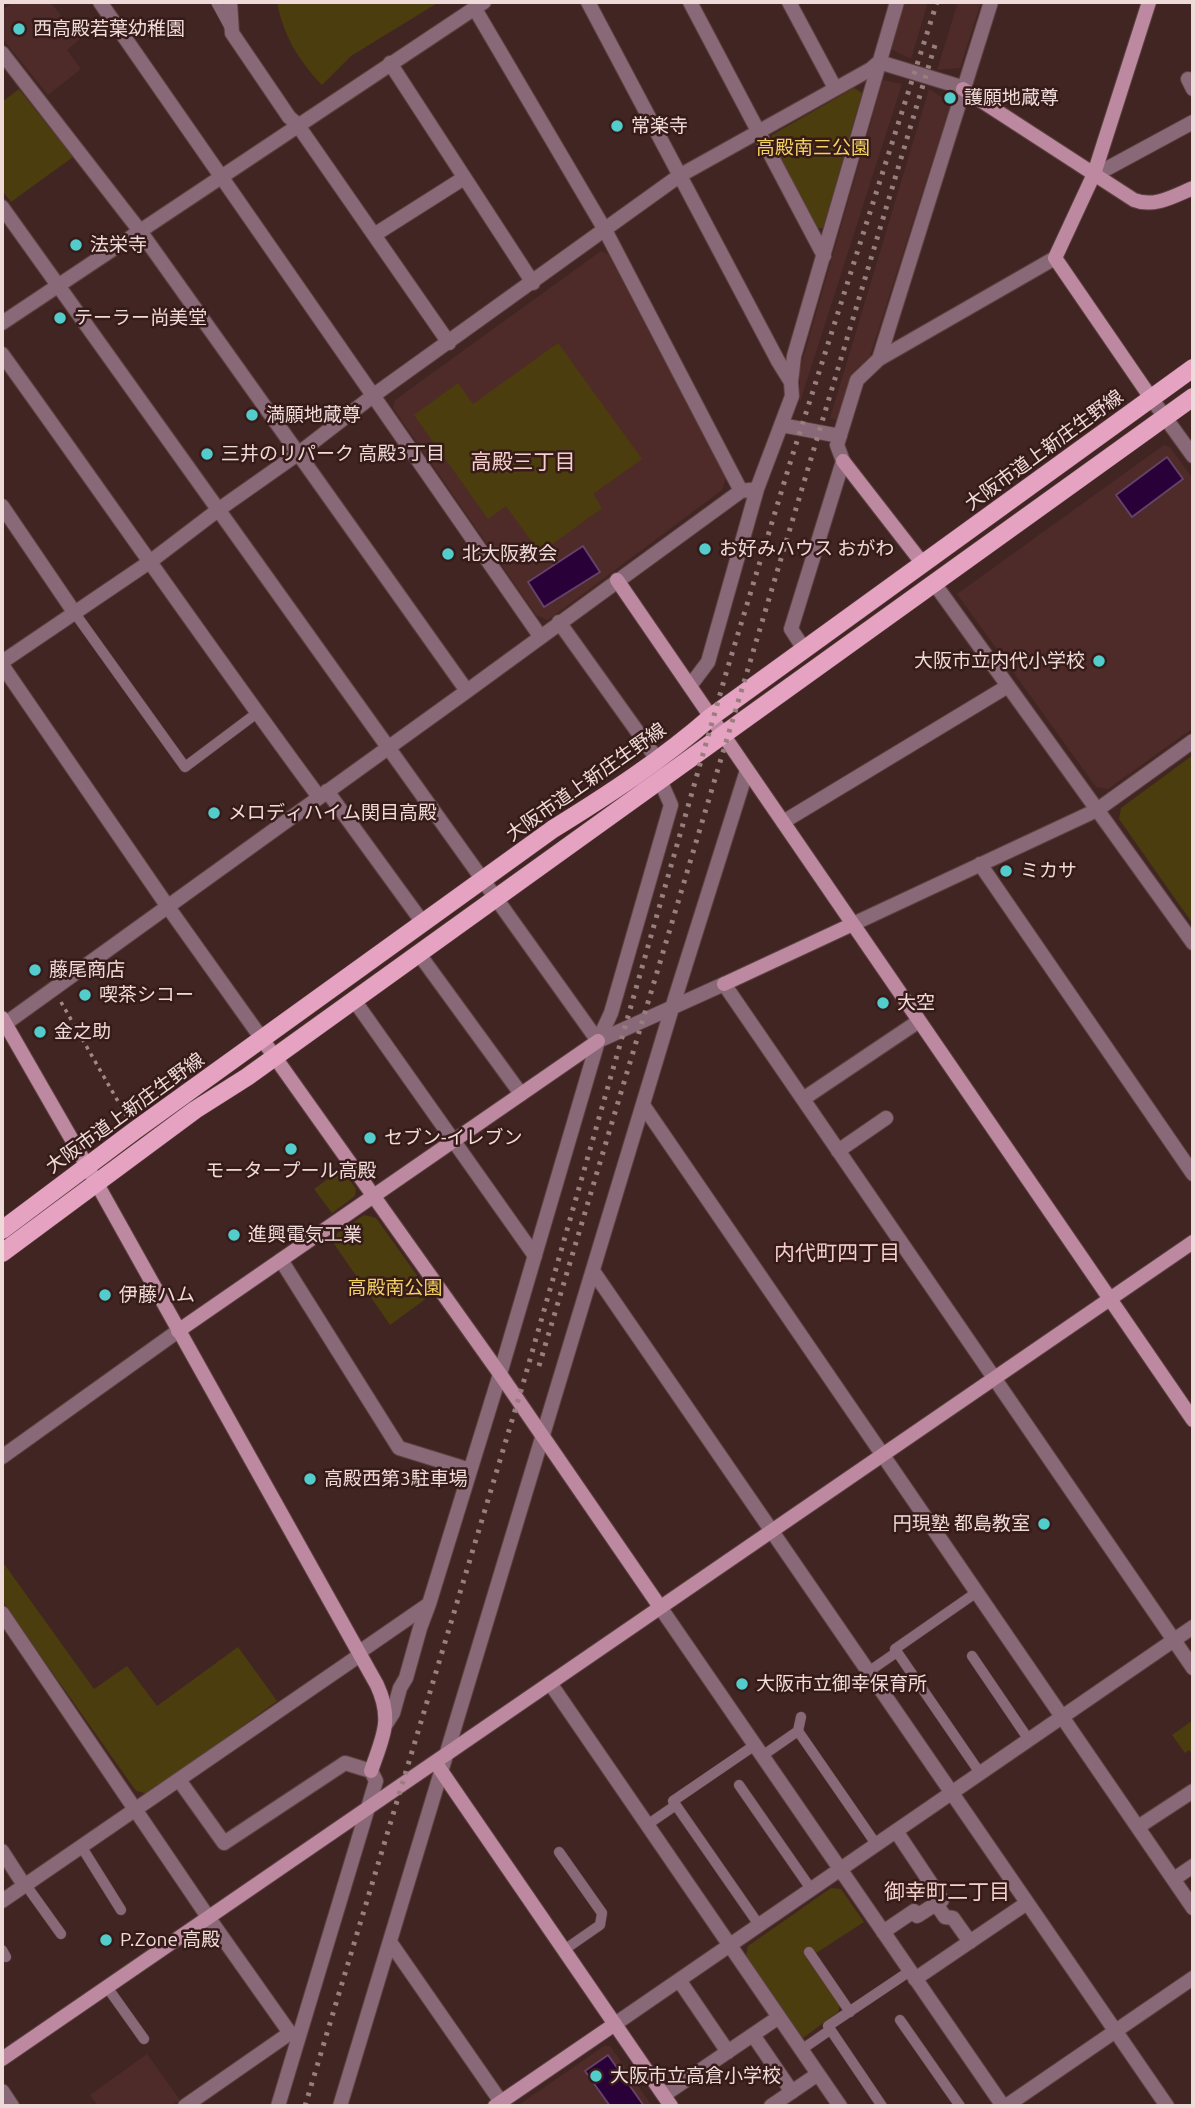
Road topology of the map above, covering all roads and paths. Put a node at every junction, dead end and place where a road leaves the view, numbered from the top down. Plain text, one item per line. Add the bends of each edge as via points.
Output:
1 (100, 2) edge
2 (216, 2) edge
3 (230, 2) edge
4 (588, 2) edge
5 (690, 2) edge
6 (789, 2) edge
7 (990, 2) edge
8 (1149, 2) edge
9 (479, 5) edge
10 (893, 6) edge
11 (232, 33) junction
12 (2, 53) edge
13 (879, 62) junction
14 (390, 63) junction
15 (835, 89) junction
16 (963, 89) junction
17 (1193, 122) edge
18 (297, 124) junction
19 (758, 131) junction
20 (1094, 174) junction
21 (221, 176) junction
22 (679, 176) junction
23 (464, 178) junction
24 (1193, 188) edge
25 (2, 207) edge
26 (605, 230) junction
27 (140, 231) junction
28 (374, 235) junction
29 (824, 256) junction
30 (1055, 258) junction
31 (533, 282) junction
32 (59, 285) junction
33 (2, 323) edge
34 (449, 343) junction
35 (2, 354) edge
36 (879, 359) junction
37 (1193, 368) edge
38 (791, 382) junction
39 (374, 395) junction
40 (1193, 397) edge
41 (1152, 398) junction
42 (1166, 416) junction
43 (782, 425) junction
44 (840, 436) junction
45 (299, 453) junction
46 (1193, 456) edge
47 (843, 461) junction
48 (757, 489) junction
49 (741, 491) junction
50 (2, 506) edge
51 (218, 510) junction
52 (151, 561) junction
53 (923, 564) junction
54 (617, 580) junction
55 (934, 583) junction
56 (74, 612) junction
57 (559, 622) junction
58 (540, 636) junction
59 (804, 649) junction
60 (2, 664) edge
61 (690, 686) junction
62 (1008, 686) junction
63 (467, 691) junction
64 (257, 713) junction
65 (711, 717) junction
66 (723, 735) junction
67 (1193, 741) edge
68 (389, 746) junction
69 (657, 759) junction
70 (747, 770) junction
71 (660, 780) junction
72 (323, 794) junction
73 (1097, 810) junction
74 (783, 821) junction
75 (980, 864) junction
76 (483, 879) junction
77 (495, 899) junction
78 (168, 907) junction
79 (423, 923) junction
80 (853, 923) junction
81 (1193, 943) edge
82 (419, 954) junction
83 (724, 984) junction
84 (53, 989) junction
85 (354, 1000) junction
86 (672, 1008) junction
87 (919, 1021) junction
88 (3, 1023) edge
89 (262, 1039) junction
90 (598, 1041) junction
91 (276, 1056) junction
92 (521, 1094) junction
93 (803, 1099) junction
94 (643, 1105) junction
95 (886, 1118) dead end
96 (134, 1131) junction
97 (453, 1140) junction
98 (838, 1151) junction
99 (87, 1166) junction
100 (1193, 1174) edge
101 (96, 1183) junction
102 (374, 1195) junction
103 (2, 1230) edge
104 (1193, 1242) edge
105 (2, 1253) edge
106 (535, 1256) junction
107 (281, 1260) junction
108 (593, 1271) junction
109 (1110, 1299) junction
110 (178, 1331) junction
111 (500, 1374) junction
112 (994, 1378) junction
113 (1193, 1420) edge
114 (544, 1437) junction
115 (883, 1455) junction
116 (2, 1457) edge
117 (470, 1470) junction
118 (771, 1531) junction
119 (977, 1592) junction
120 (429, 1604) junction
121 (660, 1607) junction
122 (2, 1613) edge
123 (1193, 1627) edge
124 (1174, 1640) junction
125 (897, 1652) junction
126 (359, 1654) junction
127 (972, 1656) dead end
128 (1193, 1668) edge
129 (868, 1672) junction
130 (550, 1683) junction
131 (801, 1717) dead end
132 (1062, 1717) junction
133 (386, 1724) junction
134 (798, 1731) junction
135 (1029, 1740) junction
136 (759, 1750) junction
137 (441, 1762) junction
138 (371, 1771) junction
139 (980, 1773) junction
140 (179, 1780) junction
141 (739, 1785) dead end
142 (1193, 1791) edge
143 (951, 1793) junction
144 (677, 1805) junction
145 (368, 1807) junction
146 (136, 1809) junction
147 (647, 1825) junction
148 (1138, 1827) junction
149 (896, 1830) junction
150 (876, 1844) junction
151 (81, 1846) junction
152 (2, 1851) edge
153 (559, 1852) dead end
154 (1193, 1866) edge
155 (840, 1869) junction
156 (1174, 1879) junction
157 (24, 1885) junction
158 (811, 1889) junction
159 (2, 1901) edge
160 (1027, 1903) junction
161 (936, 1904) junction
162 (1193, 1908) edge
163 (121, 1910) dead end
164 (208, 1917) junction
165 (759, 1925) junction
166 (883, 1932) junction
167 (61, 1934) dead end
168 (390, 1942) junction
169 (970, 1942) junction
170 (729, 1945) junction
171 (564, 1950) junction
172 (809, 1952) dead end
173 (912, 1975) junction
174 (1193, 1978) edge
175 (679, 1980) junction
176 (107, 1987) junction
177 (850, 2011) junction
178 (779, 2017) junction
179 (900, 2020) dead end
180 (615, 2024) junction
181 (830, 2030) junction
182 (1115, 2031) junction
183 (753, 2035) junction
184 (294, 2036) junction
185 (144, 2039) dead end
186 (802, 2050) junction
187 (728, 2052) junction
188 (2, 2059) edge
189 (818, 2074) junction
190 (2, 2091) edge
191 (792, 2092) junction
192 (668, 2101) edge
193 (498, 2104) edge
194 (12, 2106) edge
195 (184, 2106) edge
196 (278, 2106) edge
197 (340, 2106) edge
198 (771, 2106) edge
199 (840, 2106) edge
200 (882, 2106) edge
201 (960, 2106) edge
202 (1004, 2106) edge
203 (1167, 2106) edge

1 - 21 street
2 - 11 lane
3 - 11 street
4 - 22 street
5 - 19 street
6 - 15 street
7 - 16 street
8 - 20 street
9 - 14 street
9 - 26 street
10 - 13 street
11 - 18 street
12 - 27 street
13 - 15 street
13 - 16 street
13 - 29 street
14 - 18 street
14 - 23 street
15 - 19 street
16 - 20 street
16 - 36 street
17 - 20 street
18 - 21 street
18 - 28 street
19 - 22 street
19 - 29 street
20 - 24 street via 1143,203
20 - 30 street
21 - 27 street
21 - 39 street
22 - 26 street
22 - 38 street
23 - 28 street
23 - 31 street
25 - 32 street
26 - 31 street
26 - 49 street
27 - 32 street
27 - 45 street
28 - 34 street
29 - 38 street via 794,356
30 - 36 street
30 - 41 street
31 - 34 street
32 - 33 street
32 - 51 street
34 - 39 street
35 - 52 street
36 - 44 street via 857,380
37 - 41 main road, 大阪市道上新庄生野線
38 - 43 street via 792,396
39 - 45 street
39 - 58 street
40 - 42 main road, 大阪市道上新庄生野線
41 - 42 street
41 - 53 main road, 大阪市道上新庄生野線
42 - 46 street
42 - 55 main road, 大阪市道上新庄生野線
43 - 44 street
43 - 48 street
44 - 47 street via 837,445
45 - 51 street
45 - 63 street
47 - 53 street
47 - 59 street via 790,629
48 - 49 street
48 - 61 street via 708,662
49 - 54 street
50 - 56 street
51 - 52 street
51 - 68 street
52 - 56 street
52 - 64 street
53 - 59 main road, 大阪市道上新庄生野線
54 - 57 street
54 - 61 street
55 - 62 street
55 - 66 main road, 大阪市道上新庄生野線
56 - 60 street
56 - 64 lane via 185,767
57 - 58 street
57 - 69 street
58 - 63 street
59 - 65 main road, 大阪市道上新庄生野線
60 - 78 street
61 - 65 street
62 - 73 street
62 - 74 street
63 - 68 street
64 - 72 street
65 - 66 street
65 - 69 main road, 大阪市道上新庄生野線
66 - 70 street
66 - 71 main road, 大阪市道上新庄生野線
67 - 73 street
68 - 72 street
68 - 76 street
69 - 76 main road, 大阪市道上新庄生野線
70 - 74 street
70 - 86 street
71 - 77 main road, 大阪市道上新庄生野線
71 - 90 street via 671,805 611,1013
72 - 78 street
72 - 79 street
73 - 75 street
73 - 81 street
74 - 80 street
75 - 80 street
75 - 100 street
76 - 77 street
76 - 79 main road, 大阪市道上新庄生野線
77 - 82 main road, 大阪市道上新庄生野線
77 - 90 street
78 - 84 street
78 - 89 street
79 - 89 main road, 大阪市道上新庄生野線
80 - 83 street
80 - 87 street
82 - 85 main road, 大阪市道上新庄生野線
82 - 92 street
83 - 86 street
83 - 93 street
84 - 88 street
84 - 96 path
85 - 91 main road, 大阪市道上新庄生野線
85 - 97 street
86 - 90 street
86 - 94 street
87 - 93 street
87 - 109 street
88 - 99 street
89 - 91 street
89 - 96 main road, 大阪市道上新庄生野線
90 - 92 street
90 - 106 street
91 - 101 main road, 大阪市道上新庄生野線
91 - 102 street
92 - 97 street
93 - 98 street
94 - 108 street
94 - 115 street
95 - 98 street
96 - 99 main road, 大阪市道上新庄生野線
97 - 102 street
97 - 106 street
98 - 112 street
99 - 101 street
99 - 103 main road, 大阪市道上新庄生野線
101 - 105 main road, 大阪市道上新庄生野線
101 - 110 street
102 - 107 street
102 - 111 street
104 - 109 street
106 - 111 street
107 - 110 street
107 - 117 street via 399,1448
108 - 114 street
108 - 118 street
109 - 112 street
109 - 113 street
110 - 116 street
110 - 126 street
111 - 114 street
111 - 117 street
112 - 115 street
112 - 124 street
114 - 121 street
114 - 137 street
115 - 118 street
115 - 119 street
117 - 120 street
118 - 121 street
118 - 129 street
119 - 125 lane via 895,1649
119 - 132 street
120 - 126 street
120 - 133 street via 407,1678
121 - 130 street
121 - 136 street
122 - 146 street
123 - 124 street
124 - 128 street
124 - 132 street
125 - 129 lane
125 - 139 lane
126 - 133 street via 382,1696
126 - 140 street
127 - 135 lane
129 - 143 street
130 - 137 street
130 - 147 street
131 - 134 lane
132 - 135 street
132 - 148 street
133 - 138 street
134 - 136 lane
134 - 150 lane
135 - 139 street
136 - 144 lane via 674,1801
136 - 155 street
137 - 145 street
137 - 168 street
137 - 171 street
138 - 140 street via 345,1763 224,1843
138 - 145 street via 376,1781
139 - 143 street
140 - 146 street
141 - 158 lane
142 - 148 street
143 - 149 street
143 - 160 street
144 - 147 lane
144 - 165 lane
145 - 164 street
145 - 184 street
146 - 151 street
146 - 164 street
147 - 170 street
148 - 156 street
149 - 150 street
149 - 161 street via 942,1900
150 - 155 street
151 - 157 street
151 - 163 lane
152 - 157 street
153 - 171 lane via 602,1913 600,1925
154 - 156 street
155 - 158 street
155 - 166 street
156 - 162 street
157 - 159 street
157 - 167 lane
158 - 165 street
160 - 169 street
160 - 182 street
161 - 166 street via 917,1916 914,1911
161 - 169 street
164 - 176 street
164 - 184 street
165 - 170 street
166 - 173 street
168 - 193 street
168 - 197 street
169 - 173 street
170 - 175 street
170 - 178 street
171 - 180 street
172 - 177 lane
173 - 177 lane
173 - 202 street
174 - 182 street
175 - 180 street
175 - 187 street
176 - 185 lane
176 - 188 street
177 - 181 lane via 828,2026
178 - 183 street
178 - 186 street
179 - 201 lane
180 - 192 street
180 - 193 street
181 - 186 lane
181 - 200 lane
182 - 202 street
182 - 203 street
183 - 187 street
183 - 191 street
184 - 195 street
184 - 196 street
186 - 189 street
187 - 192 street
189 - 191 street
189 - 199 street
190 - 194 street
191 - 198 street

